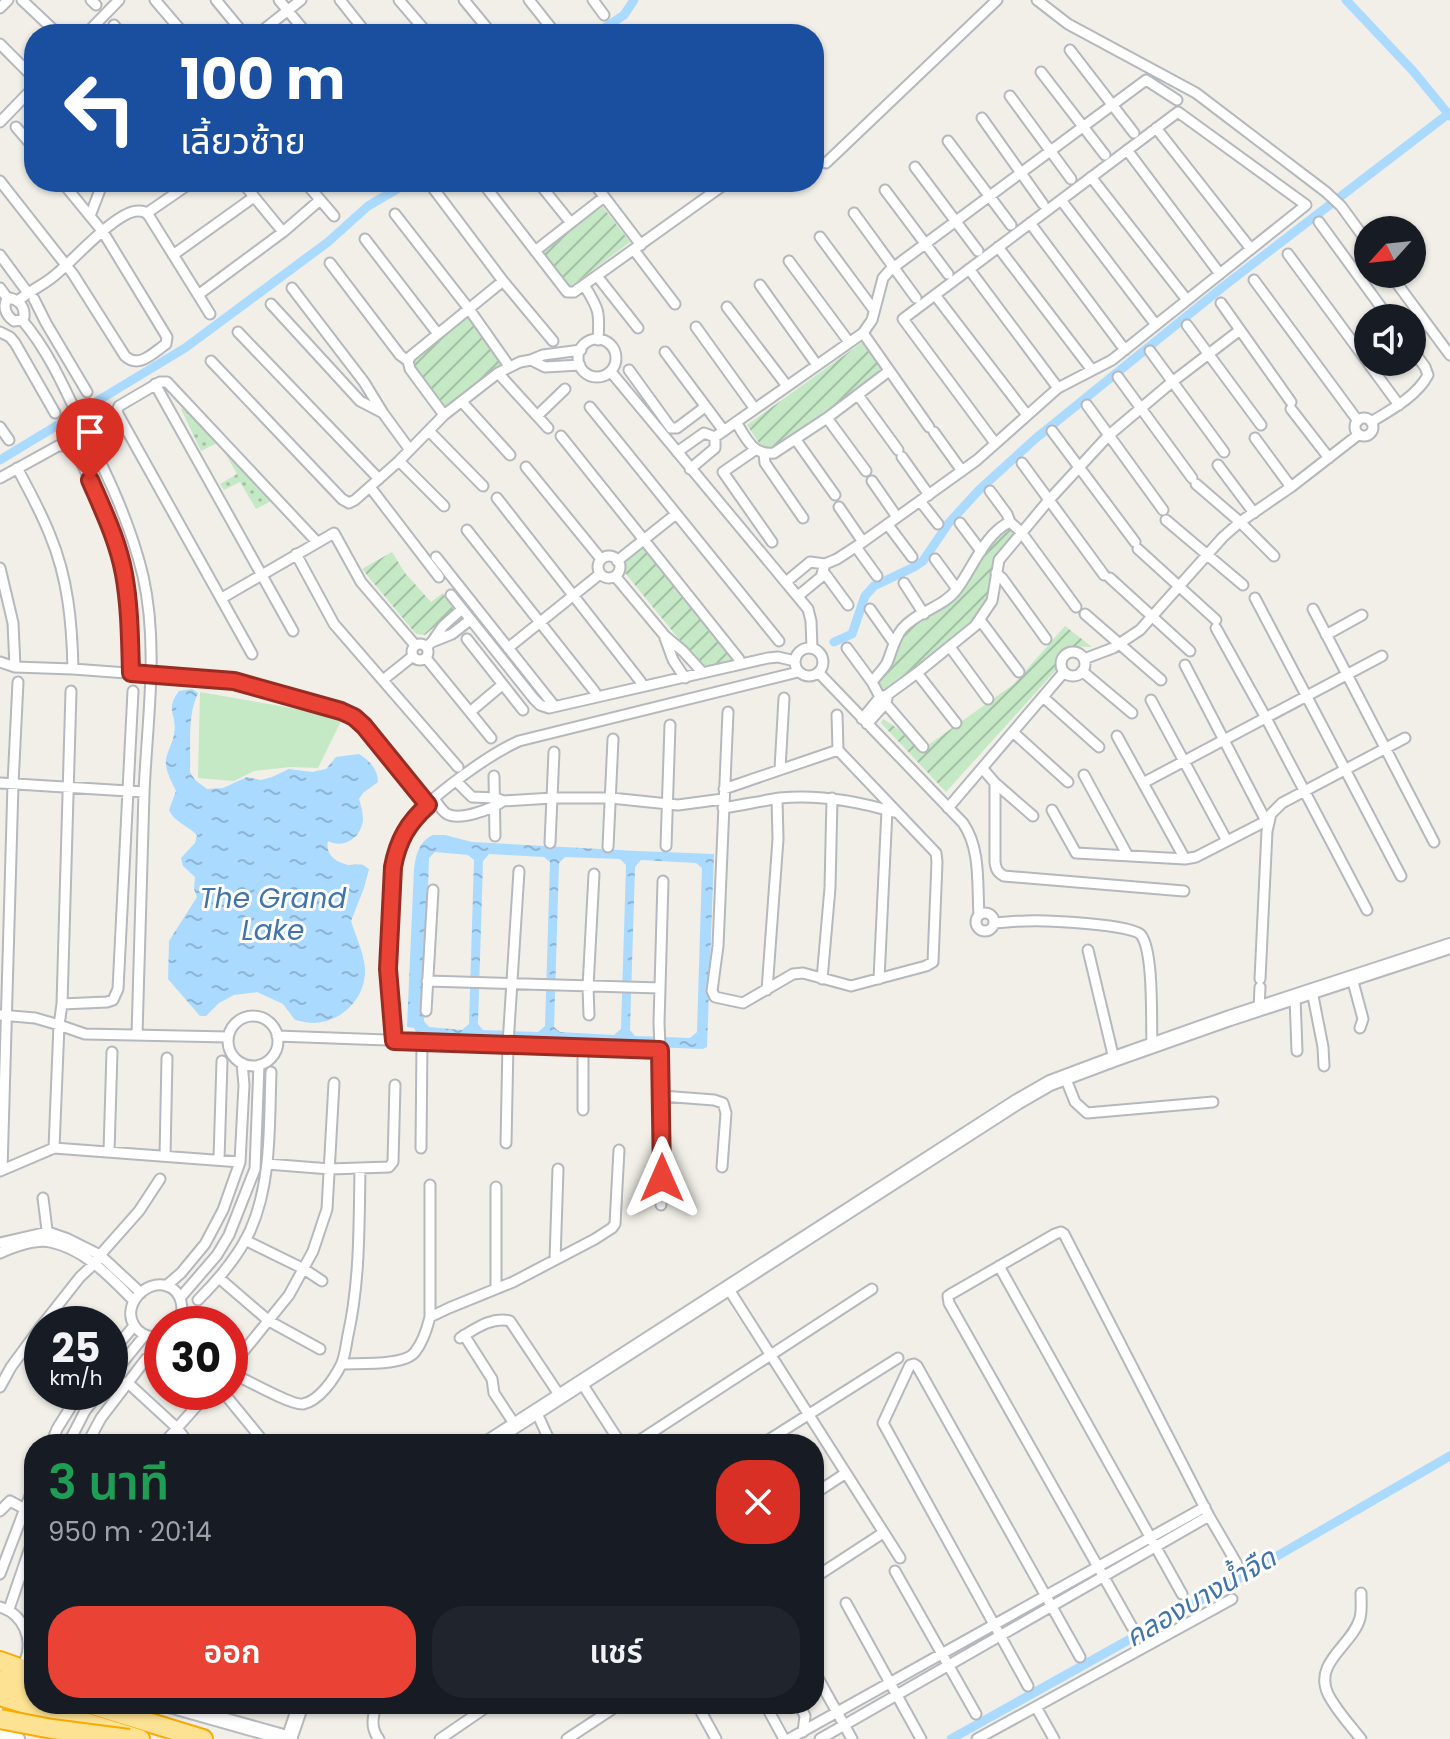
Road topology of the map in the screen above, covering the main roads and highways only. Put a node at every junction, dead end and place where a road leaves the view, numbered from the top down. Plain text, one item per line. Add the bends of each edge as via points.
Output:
1 (0, 1661) edge
2 (24, 1665) edge
3 (0, 1679) edge
4 (24, 1686) edge
5 (0, 1696) edge
6 (24, 1703) edge
7 (0, 1708) edge
8 (59, 1714) edge
9 (110, 1714) edge
10 (121, 1714) edge
11 (131, 1714) edge
12 (0, 1719) edge
13 (153, 1724) junction
14 (102, 1739) edge
15 (129, 1739) edge
16 (140, 1739) edge
17 (191, 1739) edge
18 (203, 1739) edge

1 - 2 highway
3 - 4 highway
5 - 6 highway, bridge
7 - 14 highway
8 - 16 highway, bridge
9 - 17 highway
10 - 13 highway
11 - 13 highway
12 - 15 highway, bridge
13 - 18 highway

